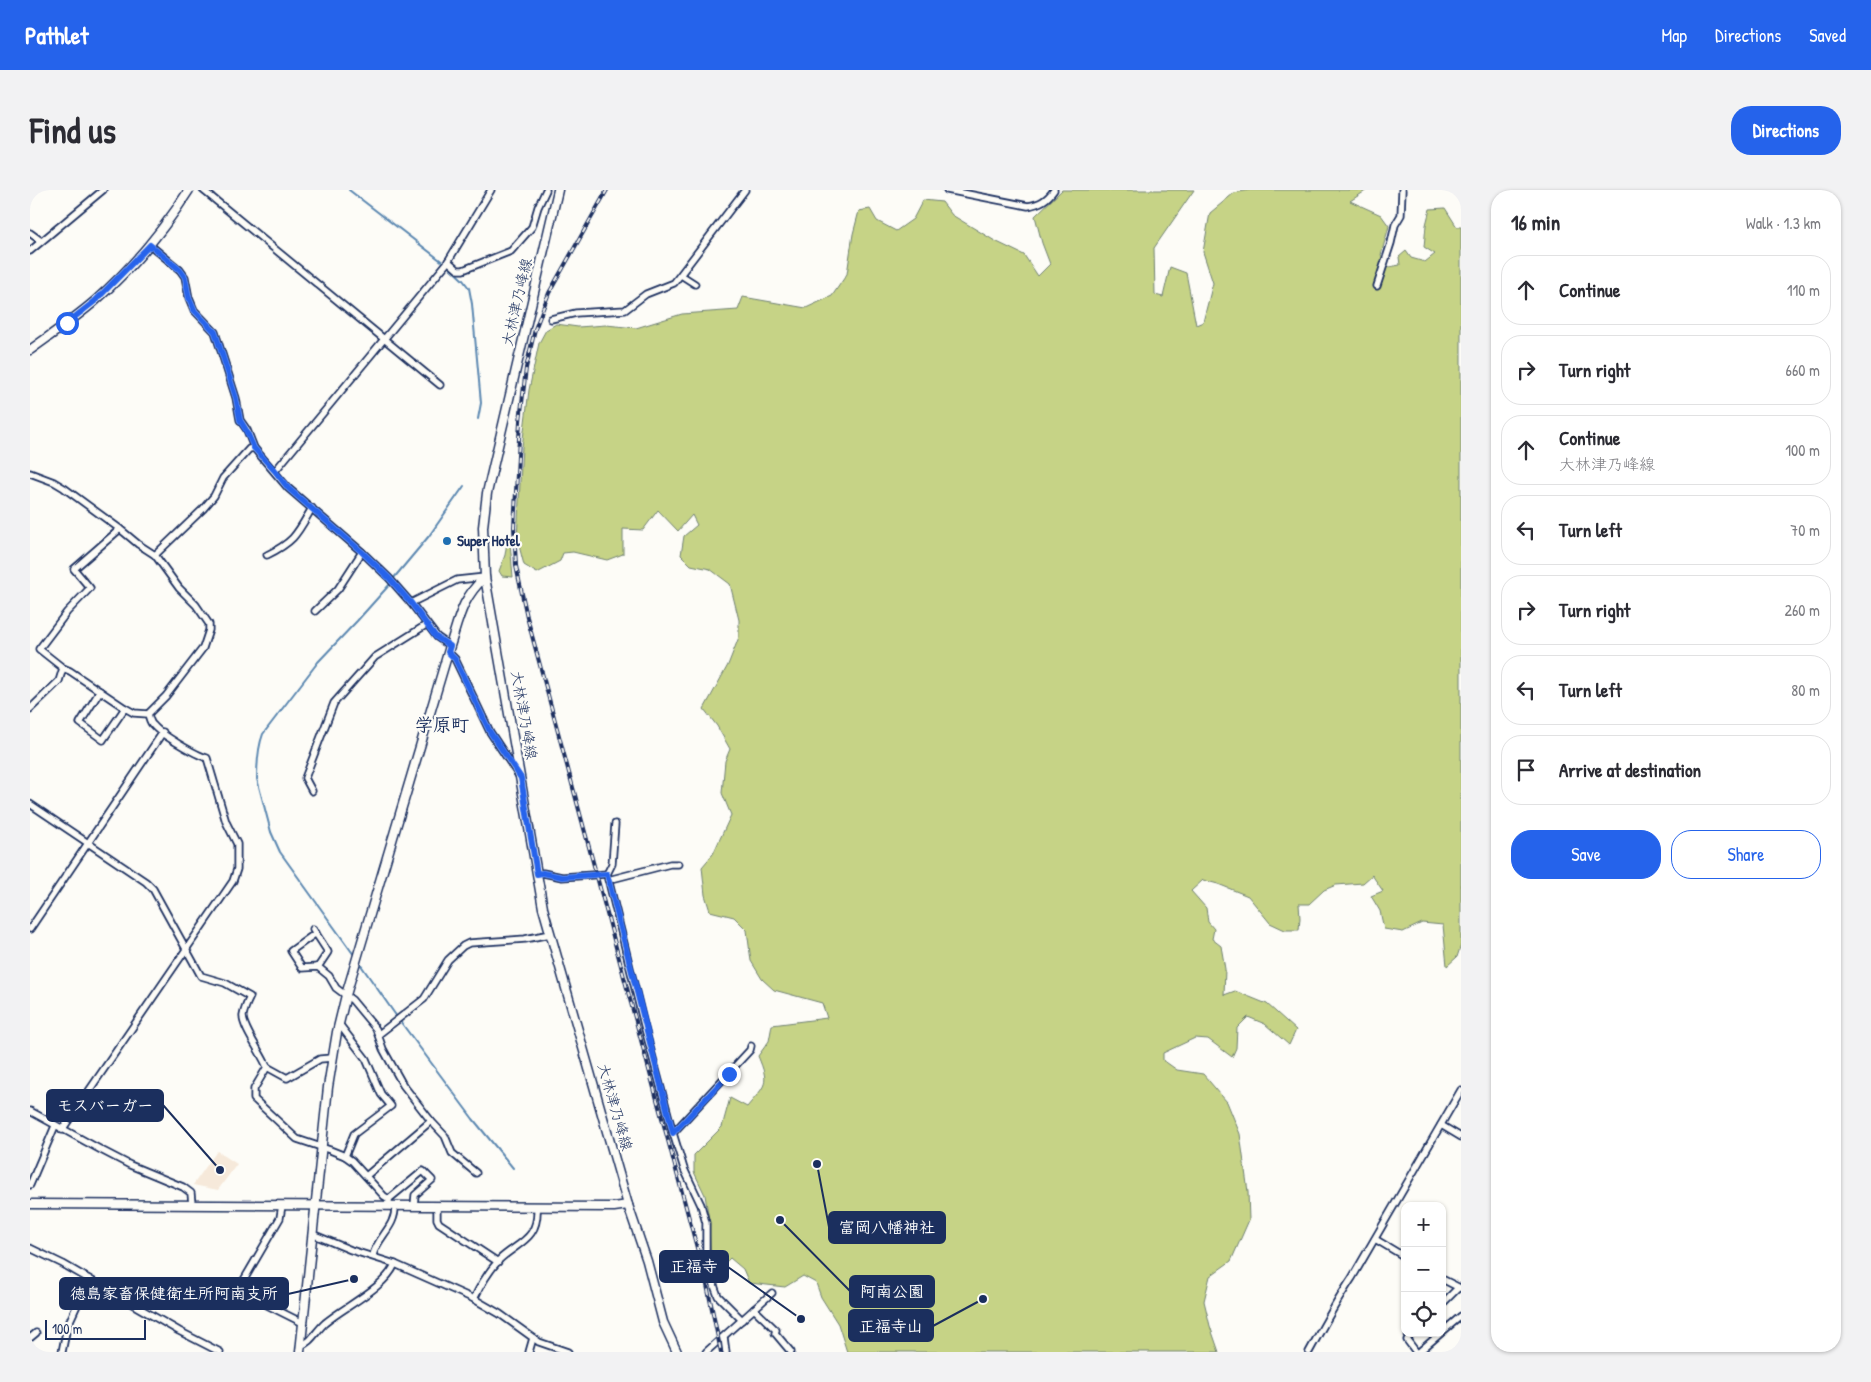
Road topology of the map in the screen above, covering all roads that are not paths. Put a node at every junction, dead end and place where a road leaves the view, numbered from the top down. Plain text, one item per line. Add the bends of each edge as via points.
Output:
1 (103, 190) edge
2 (189, 190) edge
3 (203, 190) edge
4 (491, 190) edge
5 (546, 190) edge
6 (558, 190) edge
7 (745, 190) edge
8 (947, 190) edge
9 (1054, 190) edge
10 (1402, 190) edge
11 (30, 233) edge
12 (41, 241) junction
13 (150, 245) junction
14 (30, 250) edge
15 (446, 263) junction
16 (681, 274) junction
17 (695, 284) dead end
18 (1377, 286) dead end
19 (551, 319) dead end
20 (384, 340) junction
21 (30, 350) edge
22 (440, 385) dead end
23 (254, 448) junction
24 (275, 471) junction
25 (30, 473) edge
26 (312, 508) junction
27 (120, 529) junction
28 (362, 552) junction
29 (154, 555) junction
30 (267, 555) dead end
31 (485, 577) junction
32 (411, 603) junction
33 (315, 610) dead end
34 (426, 625) junction
35 (449, 649) junction
36 (63, 668) junction
37 (100, 692) junction
38 (125, 708) junction
39 (30, 709) edge
40 (148, 714) junction
41 (163, 732) junction
42 (521, 778) junction
43 (312, 791) dead end
44 (30, 804) edge
45 (615, 824) dead end
46 (88, 844) junction
47 (678, 864) dead end
48 (537, 874) junction
49 (608, 877) junction
50 (30, 929) edge
51 (550, 934) junction
52 (187, 950) junction
53 (318, 967) junction
54 (346, 996) junction
55 (339, 1024) junction
56 (378, 1034) junction
57 (752, 1046) dead end
58 (332, 1058) junction
59 (266, 1067) junction
60 (1461, 1090) edge
61 (30, 1111) edge
62 (431, 1121) junction
63 (1441, 1125) junction
64 (55, 1126) junction
65 (62, 1130) junction
66 (673, 1133) junction
67 (1461, 1137) edge
68 (321, 1148) junction
69 (345, 1156) junction
70 (476, 1173) dead end
71 (366, 1176) junction
72 (30, 1185) edge
73 (30, 1204) edge
74 (391, 1204) junction
75 (192, 1205) junction
76 (282, 1205) junction
77 (314, 1205) junction
78 (628, 1205) junction
79 (414, 1206) junction
80 (437, 1206) junction
81 (538, 1207) junction
82 (312, 1234) junction
83 (1375, 1239) junction
84 (30, 1248) edge
85 (1401, 1254) edge
86 (373, 1255) junction
87 (498, 1262) junction
88 (395, 1264) junction
89 (89, 1279) junction
90 (1446, 1281) edge
91 (1460, 1288) edge
92 (238, 1290) dead end
93 (772, 1292) dead end
94 (474, 1299) junction
95 (1446, 1300) edge
96 (265, 1304) dead end
97 (754, 1309) junction
98 (1461, 1316) edge
99 (742, 1320) junction
100 (303, 1323) junction
101 (1446, 1329) edge
102 (36, 1333) dead end
103 (724, 1337) junction
104 (1409, 1337) edge
105 (1437, 1337) edge
106 (30, 1338) edge
107 (533, 1338) junction
108 (300, 1349) edge
109 (62, 1352) edge
110 (220, 1352) edge
111 (529, 1352) edge
112 (568, 1352) edge
113 (677, 1352) edge
114 (706, 1352) edge
115 (726, 1352) edge
116 (791, 1352) edge
117 (1309, 1352) edge
118 (1418, 1352) edge

1 - 12 street
2 - 13 street
3 - 20 street
4 - 15 street
5 - 15 street via 532,227 512,251 463,270
6 - 31 street, 大林津乃峰線 via 487,493 483,528
7 - 16 street
8 - 9 street via 1028,206 1048,198
10 - 18 street via 1401,215
11 - 12 street
12 - 14 street
13 - 21 street via 95,301
13 - 23 street via 180,270 194,310 215,332 240,420
15 - 20 street
16 - 17 street
16 - 19 street via 674,283 646,294 625,310 576,313
20 - 22 street
20 - 24 street
23 - 24 street
23 - 29 street via 249,449 223,478 204,509
24 - 26 street via 288,488
25 - 27 street via 54,482
26 - 28 street
26 - 30 street via 294,539
27 - 29 street
27 - 36 street via 74,569 90,588 39,649
28 - 32 street
28 - 33 street via 338,590
29 - 40 street via 196,605 209,630 203,648
31 - 32 street via 457,580
31 - 35 street via 465,601
31 - 42 street, 大林津乃峰線
32 - 34 street
34 - 35 street
34 - 43 street via 375,657 334,703 304,778
35 - 42 street via 490,732
35 - 54 street
36 - 37 street
36 - 39 street via 59,681
37 - 38 street
37 - 38 street via 80,723 103,740
38 - 40 street via 134,713
40 - 41 street via 152,725
41 - 46 street
41 - 52 street via 207,758 226,822 237,844 237,869 233,881
42 - 48 street, 大林津乃峰線
44 - 46 street
45 - 49 street
46 - 50 street
46 - 52 street via 153,889
47 - 49 street
48 - 49 street
48 - 51 street, 大林津乃峰線
49 - 66 street
51 - 56 street via 463,946 444,966 424,999
51 - 78 street, 大林津乃峰線
52 - 59 street via 204,978 225,983 250,998 242,1019
52 - 65 street
53 - 53 street via 302,968 291,951 314,931 328,952
53 - 54 street
54 - 55 street
54 - 56 street
55 - 58 street
55 - 69 street via 366,1059 381,1094 390,1106 354,1134
56 - 62 street via 403,1085
57 - 66 street
58 - 59 street via 320,1059 287,1078
58 - 68 street
59 - 68 street via 254,1090 254,1099 297,1139
60 - 63 street
61 - 64 street
62 - 70 street via 445,1136 452,1153
62 - 71 street
63 - 67 street
63 - 83 street
64 - 65 street
64 - 72 street
65 - 75 street via 130,1165 183,1187 191,1194
66 - 99 street via 706,1223 706,1252 714,1288
68 - 69 street
68 - 77 street
69 - 71 street
71 - 74 street
73 - 75 street
74 - 77 street
74 - 79 street
74 - 79 street via 423,1171 432,1180 415,1195
74 - 86 street via 394,1220 375,1246
75 - 76 street
76 - 77 street
76 - 92 street via 280,1218
77 - 82 street
78 - 81 street
78 - 113 street, 大林津乃峰線 via 663,1322
79 - 80 street
80 - 81 street
80 - 87 street via 436,1216 440,1223
81 - 87 street via 537,1223 524,1243
82 - 86 street
82 - 100 street
83 - 85 street
83 - 117 street
84 - 89 street
86 - 88 street
87 - 94 street
88 - 94 street
88 - 108 street via 386,1278 326,1322
89 - 109 street via 67,1327
89 - 110 street
90 - 91 street
91 - 95 street
93 - 97 street
94 - 107 street
96 - 100 street
97 - 99 street
97 - 116 street via 776,1330 775,1333
98 - 101 street
99 - 103 street
100 - 108 street
102 - 106 street
103 - 114 street
103 - 115 street
104 - 118 street via 1407,1340
105 - 118 street
107 - 111 street
107 - 112 street

